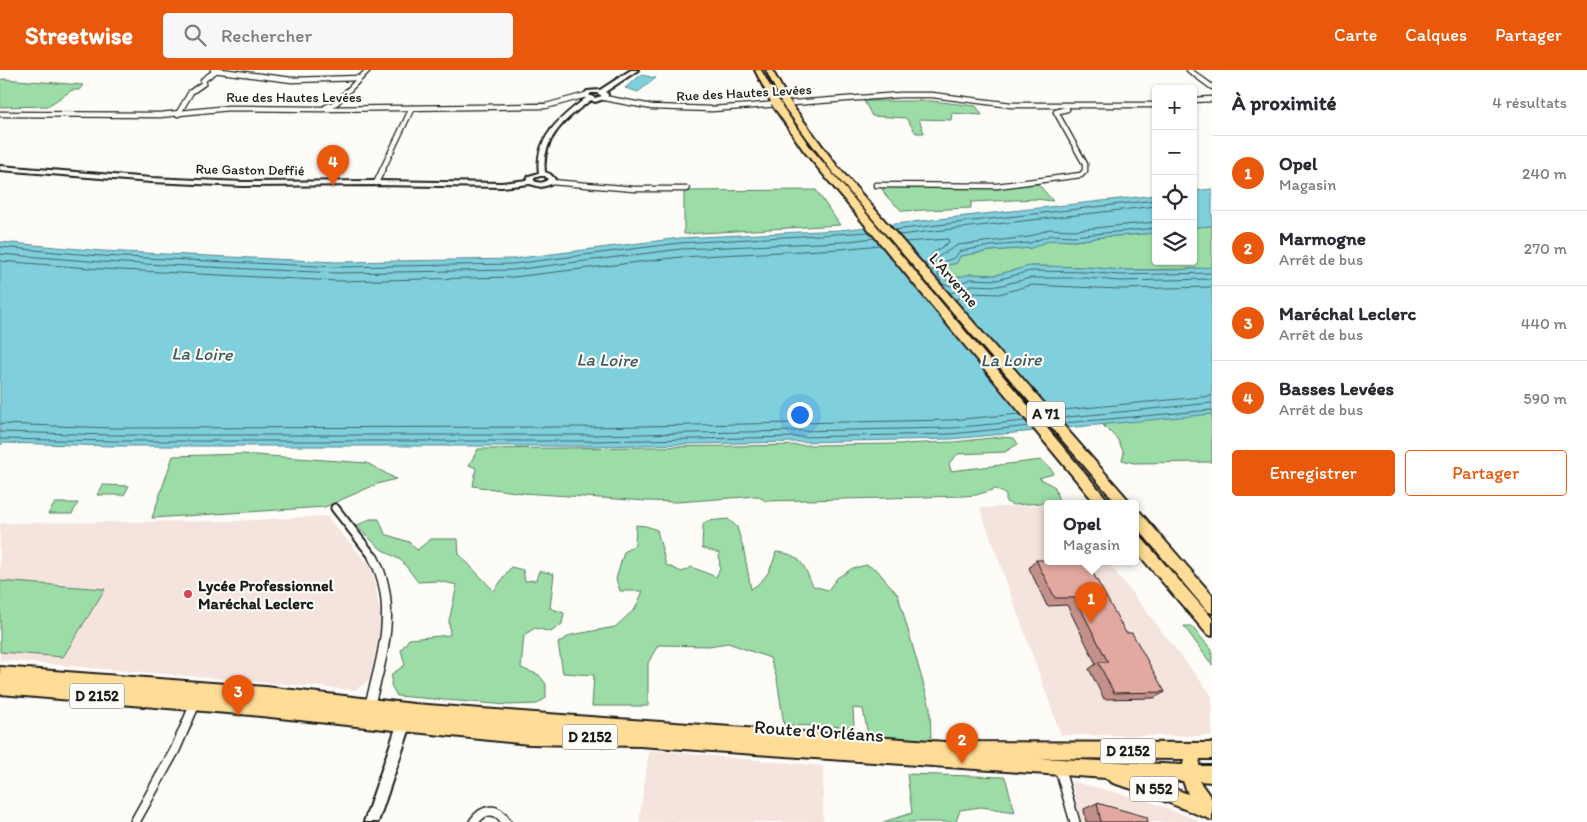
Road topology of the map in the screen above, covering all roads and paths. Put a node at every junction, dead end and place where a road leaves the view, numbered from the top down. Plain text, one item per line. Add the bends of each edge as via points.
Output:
1 (213, 70) edge
2 (218, 70) edge
3 (368, 70) edge
4 (635, 70) edge
5 (758, 70) edge
6 (768, 70) edge
7 (1189, 70) edge
8 (360, 78) junction
9 (1212, 88) edge
10 (602, 92) junction
11 (588, 97) junction
12 (604, 98) junction
13 (1212, 99) edge
14 (1197, 101) edge
15 (336, 102) junction
16 (1197, 102) edge
17 (1212, 103) edge
18 (781, 104) junction
19 (1152, 105) edge
20 (1045, 106) junction
21 (1074, 106) junction
22 (412, 108) junction
23 (321, 109) junction
24 (342, 109) junction
25 (179, 112) junction
26 (1056, 112) junction
27 (0, 114) edge
28 (0, 168) edge
29 (542, 174) junction
30 (530, 182) junction
31 (551, 182) junction
32 (376, 183) junction
33 (876, 185) dead end
34 (687, 188) dead end
35 (1101, 500) edge
36 (1121, 500) edge
37 (335, 508) dead end
38 (1139, 521) edge
39 (1139, 545) edge
40 (1212, 606) edge
41 (1212, 629) edge
42 (0, 674) edge
43 (0, 687) edge
44 (195, 704) junction
45 (368, 712) junction
46 (406, 717) junction
47 (425, 718) junction
48 (1193, 751) junction
49 (1212, 751) edge
50 (1059, 767) junction
51 (1095, 770) junction
52 (1189, 774) junction
53 (1212, 774) edge
54 (1212, 811) edge
55 (135, 822) edge
56 (371, 822) edge
57 (474, 822) edge
58 (506, 822) edge
59 (1075, 822) edge

1 - 2 street
2 - 8 street via 297,80
2 - 25 street via 203,80 204,83 192,92
3 - 8 street
4 - 10 main road
5 - 18 highway, L'Arverne / A 71
6 - 18 highway, L'Arverne / A 71
7 - 9 street
8 - 15 street
10 - 11 main road via 592,91
10 - 12 main road via 606,95
11 - 12 main road
11 - 22 street, Rue des Hautes Levées via 546,106
11 - 29 main road via 553,131 540,159
12 - 20 street, Rue des Hautes Levées via 682,109 900,95
13 - 14 street
15 - 23 street
15 - 24 street
16 - 17 street
18 - 35 highway, L'Arverne / A 71 via 815,159
18 - 36 highway, L'Arverne / A 71
19 - 21 street, Rue des Hautes Levées
20 - 21 street, Rue des Hautes Levées
20 - 26 street
21 - 26 street
22 - 24 street, Rue des Hautes Levées
22 - 32 street
23 - 24 street, Rue des Hautes Levées
23 - 25 street, Rue des Hautes Levées via 229,108
25 - 27 street, Rue des Hautes Levées
26 - 33 street via 1085,164 1082,175 997,186
28 - 32 main road, Rue Gaston Deffié via 208,183
29 - 30 main road via 531,177
29 - 31 main road via 550,177
30 - 31 main road, Rue Gaston Deffié via 541,185
30 - 32 main road, Rue Gaston Deffié via 502,185
31 - 34 street via 634,189
37 - 45 street via 367,549 381,575 386,643
38 - 40 highway
39 - 41 highway
42 - 45 main road, D 2152 via 236,692
43 - 44 main road, D 2152
44 - 45 main road, D 2152 via 340,716
44 - 55 street via 175,750
45 - 46 main road, D 2152
46 - 47 main road
46 - 56 main road
47 - 48 main road, Route d'Orléans / D 2152 via 945,750
47 - 50 main road, Route d'Orléans / D 2152 via 529,736 640,738
48 - 49 main road, Route d'Orléans / D 2152
48 - 52 main road
50 - 51 main road, Route d'Orléans / D 2152
50 - 59 street
51 - 52 main road, Route d'Orléans / D 2152
51 - 54 main road, N 552
52 - 53 main road, Route d'Orléans / D 2152
52 - 54 main road via 1201,799
57 - 58 street via 490,810 497,811

